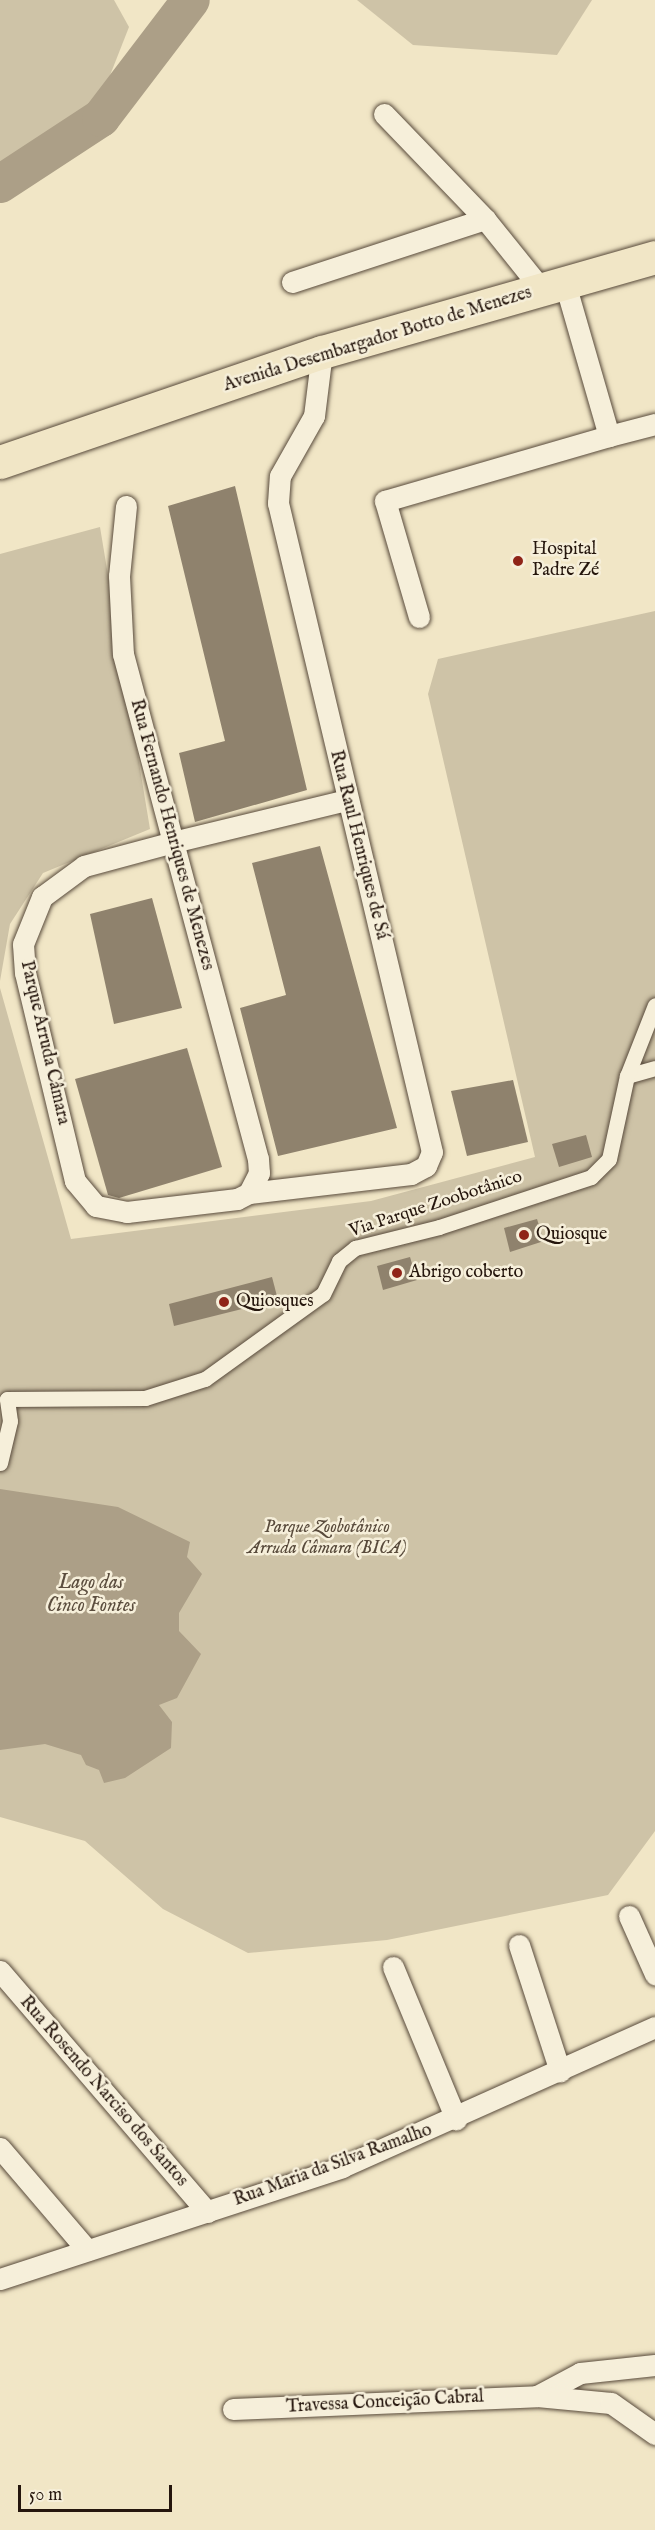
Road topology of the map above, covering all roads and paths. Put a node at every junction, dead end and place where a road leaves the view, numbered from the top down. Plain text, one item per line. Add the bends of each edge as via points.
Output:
1 (384, 114) dead end
2 (485, 219) junction
3 (655, 257) edge
4 (292, 282) dead end
5 (554, 287) junction
6 (322, 352) junction
7 (655, 424) edge
8 (609, 436) junction
9 (0, 462) edge
10 (126, 506) dead end
11 (419, 617) dead end
12 (347, 800) junction
13 (173, 842) junction
14 (655, 1005) edge
15 (655, 1068) edge
16 (627, 1076) junction
17 (249, 1193) junction
18 (0, 1463) edge
19 (629, 1916) dead end
20 (519, 1945) dead end
21 (393, 1967) dead end
22 (0, 1971) edge
23 (655, 1974) edge
24 (655, 2027) edge
25 (560, 2071) junction
26 (456, 2119) junction
27 (0, 2148) edge
28 (207, 2212) junction
29 (87, 2250) junction
30 (0, 2279) edge
31 (655, 2365) edge
32 (537, 2396) junction
33 (233, 2409) dead end
34 (655, 2434) edge

1 - 2 street
2 - 4 street
2 - 5 street
3 - 5 main road, Avenida Desembargador Botto de Menezes
5 - 6 main road, Avenida Desembargador Botto de Menezes
5 - 8 street
6 - 9 main road, Avenida Desembargador Botto de Menezes
6 - 12 street, Rua Raul Henriques de Sá via 315,416 280,476 278,503
7 - 8 street
8 - 11 street via 385,501
10 - 13 street, Rua Fernando Henriques de Menezes via 119,576 123,654
12 - 13 street, Parque Arruda Câmara
12 - 17 street, Rua Raul Henriques de Sá via 432,1152 426,1167 411,1174
13 - 17 street, Rua Fernando Henriques de Menezes via 258,1159 256,1184
13 - 17 street, Parque Arruda Câmara via 84,866 61,878 32,916 23,944 25,973 75,1181 87,1197 107,1210 127,1212
14 - 16 street, Via Parque Zoobotânico
15 - 16 street
16 - 18 street, Via Parque Zoobotânico via 609,1160 591,1177 439,1227 355,1248 339,1261 323,1294 205,1379 146,1398 7,1399 10,1421
19 - 23 street
20 - 25 street
21 - 26 street
22 - 28 street, Rua Rosendo Narciso dos Santos
24 - 25 street, Rua Maria da Silva Ramalho
25 - 26 street, Rua Maria da Silva Ramalho
26 - 28 street, Rua Maria da Silva Ramalho via 342,2167
27 - 29 street
28 - 29 street, Rua Maria da Silva Ramalho
29 - 30 street, Rua Maria da Silva Ramalho
31 - 32 street, Travessa Conceição Cabral via 596,2369
32 - 33 street, Travessa Conceição Cabral
32 - 34 street, Travessa Conceição Cabral via 611,2403

